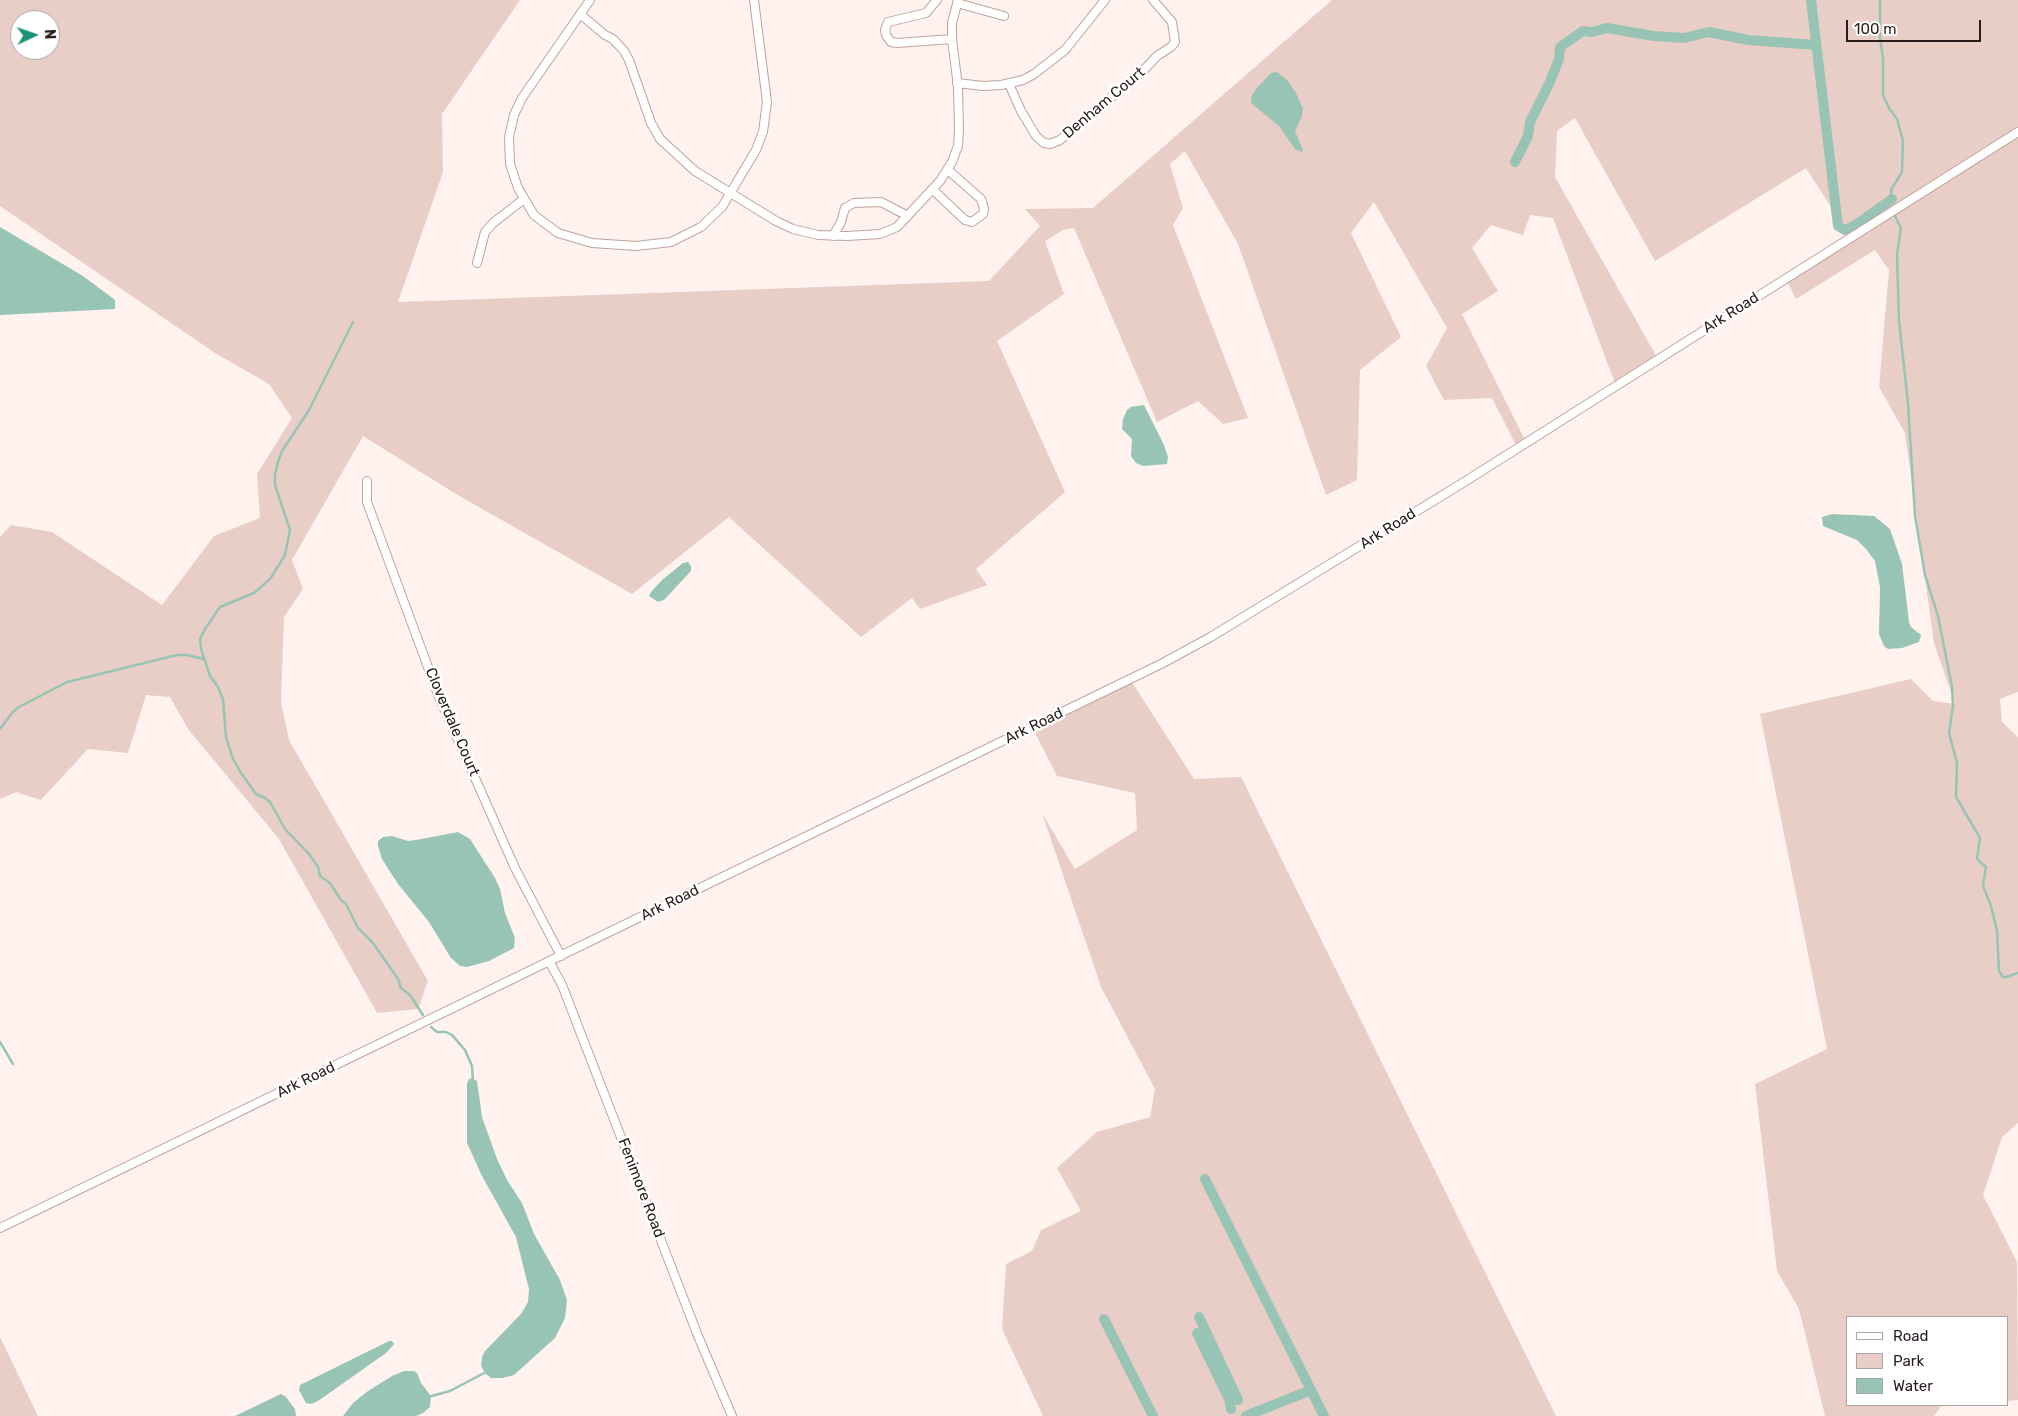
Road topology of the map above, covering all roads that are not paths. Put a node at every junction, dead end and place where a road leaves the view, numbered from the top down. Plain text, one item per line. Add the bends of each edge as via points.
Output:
1 (590, 0) edge
2 (754, 0) edge
3 (937, 0) edge
4 (1105, 0) edge
5 (1153, 0) edge
6 (958, 2) edge
7 (580, 14) junction
8 (1004, 16) dead end
9 (952, 39) junction
10 (957, 83) junction
11 (1009, 84) junction
12 (2018, 132) edge
13 (948, 170) junction
14 (932, 189) junction
15 (730, 193) junction
16 (524, 199) junction
17 (908, 216) junction
18 (833, 236) junction
19 (477, 263) dead end
20 (367, 481) dead end
21 (561, 956) junction
22 (549, 961) junction
23 (0, 1228) edge
24 (732, 1416) edge

1 - 7 street
2 - 15 street via 767,113 756,150
3 - 9 street via 926,13 888,22 886,35 891,42 897,43
4 - 11 street via 1055,60 1034,74
5 - 11 street, Denham Court via 1172,22 1175,42 1060,140 1050,144 1036,136
6 - 8 street
6 - 9 street via 952,23
7 - 15 street via 624,51 646,112 660,139 695,171
7 - 16 street via 534,79 514,115 509,156 514,178
9 - 10 street
10 - 11 street
10 - 13 street via 959,140
12 - 21 street, Ark Road via 1461,484 1209,638
13 - 14 street
13 - 14 street via 981,199 983,214 972,222 965,220
14 - 17 street
15 - 16 street via 709,221 681,239 659,245 636,246 592,243 568,237 542,222
15 - 18 street via 793,229
16 - 19 street via 485,232
17 - 18 street via 898,227 886,233
17 - 18 street via 881,202 854,203 845,208
20 - 21 street, Cloverdale Court via 367,502 439,697 515,868
21 - 22 street, Ark Road
22 - 23 street, Ark Road
22 - 24 street, Fenimore Road via 562,985

